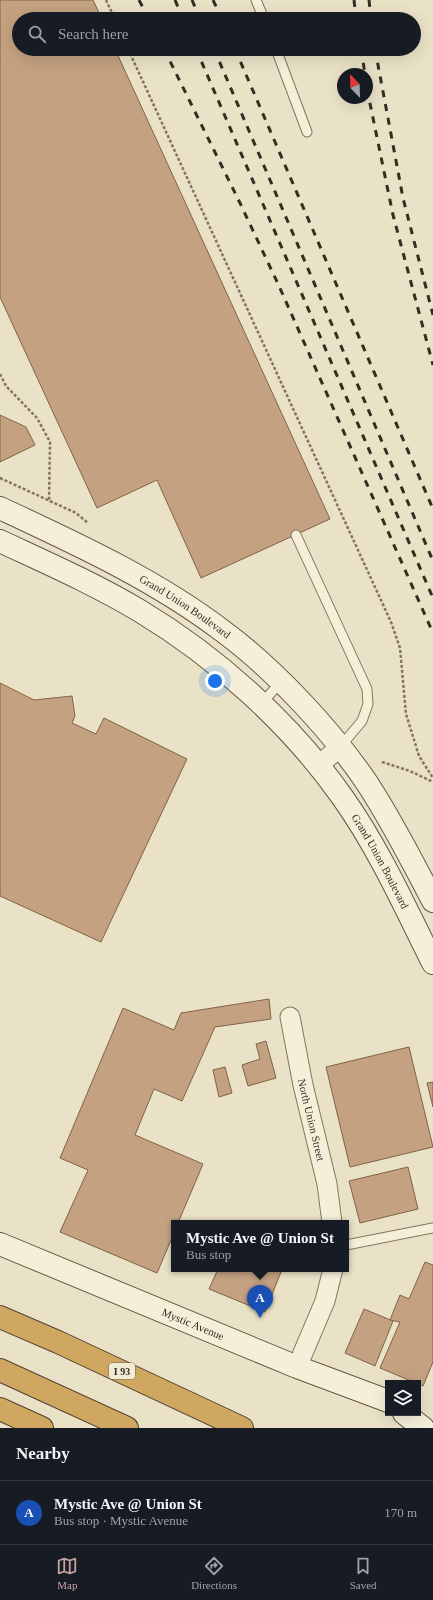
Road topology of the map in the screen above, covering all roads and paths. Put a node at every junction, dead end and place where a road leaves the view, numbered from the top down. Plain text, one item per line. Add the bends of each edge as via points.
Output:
1 (106, 0) edge
2 (256, 0) edge
3 (112, 12) edge
4 (261, 12) edge
5 (131, 56) edge
6 (279, 56) edge
7 (307, 132) dead end
8 (0, 374) edge
9 (0, 508) edge
10 (49, 531) junction
11 (296, 535) dead end
12 (0, 541) edge
13 (281, 682) junction
14 (260, 705) junction
15 (340, 747) junction
16 (377, 761) dead end
17 (319, 765) junction
18 (433, 778) edge
19 (433, 782) edge
20 (433, 902) edge
21 (433, 963) edge
22 (290, 1017) dead end
23 (332, 1220) edge
24 (433, 1228) edge
25 (0, 1244) edge
26 (349, 1244) edge
27 (332, 1272) edge
28 (0, 1317) edge
29 (297, 1367) junction
30 (0, 1370) edge
31 (385, 1400) edge
32 (0, 1409) edge
33 (0, 1413) edge
34 (408, 1416) edge
35 (421, 1416) edge
36 (433, 1421) edge
37 (41, 1428) edge
38 (127, 1428) edge
39 (242, 1428) edge
40 (423, 1428) edge

1 - 3 path
2 - 4 lane
5 - 18 path via 391,622 400,648 406,714 420,756
6 - 7 lane
8 - 10 path via 6,386 37,418 50,442
9 - 10 street, Grand Union Boulevard
10 - 13 street, Grand Union Boulevard via 130,572 193,610 225,632
11 - 15 lane via 367,689 368,704 362,721
12 - 14 street, Grand Union Boulevard via 139,610 208,658
13 - 14 lane
13 - 15 street, Grand Union Boulevard
14 - 17 street, Grand Union Boulevard
15 - 17 street
15 - 20 street, Grand Union Boulevard via 384,810
16 - 19 path via 410,771
17 - 21 street, Grand Union Boulevard via 364,831
22 - 23 street, North Union Street
24 - 26 lane
25 - 29 street, Mystic Avenue
27 - 29 street via 325,1301
28 - 39 highway, I 93
29 - 31 street, Mystic Avenue
30 - 38 highway
32 - 37 highway
33 - 37 highway
34 - 40 street
35 - 36 street

